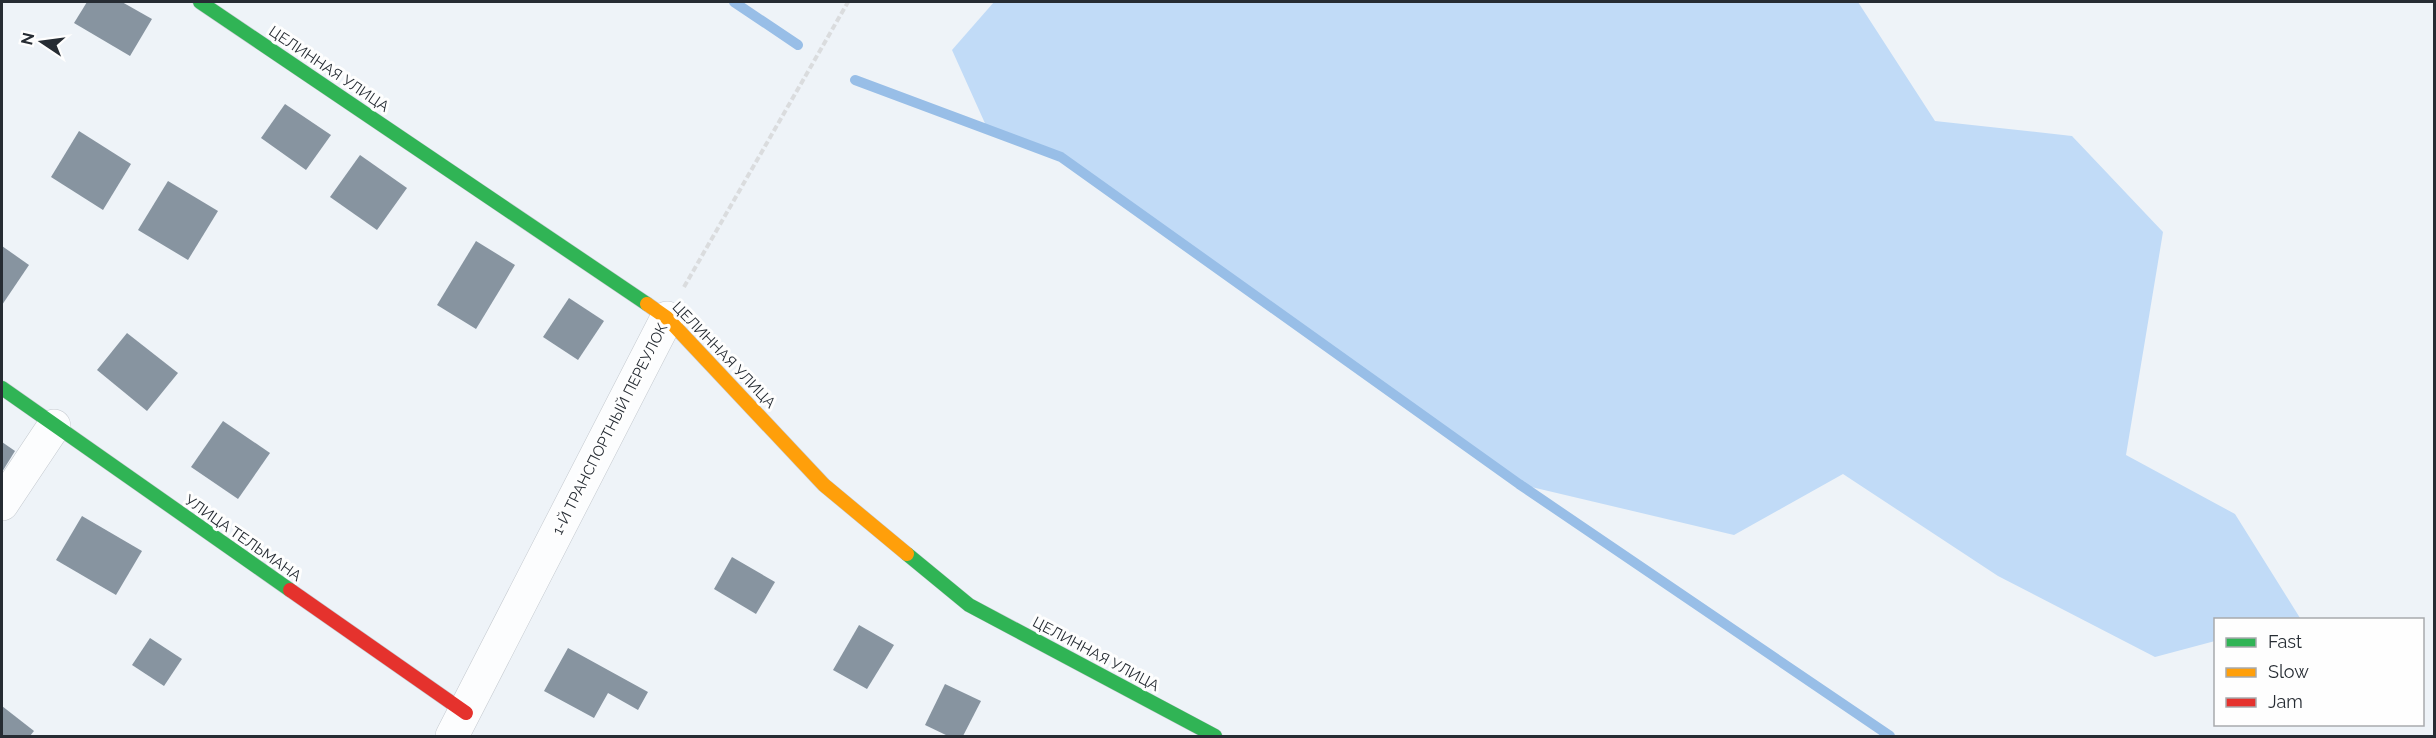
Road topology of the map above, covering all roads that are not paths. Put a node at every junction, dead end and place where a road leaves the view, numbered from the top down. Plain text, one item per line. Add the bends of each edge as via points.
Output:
1 (200, 2) edge
2 (667, 318) junction
3 (2, 388) edge
4 (54, 426) junction
5 (2, 504) edge
6 (459, 725) edge
7 (1215, 736) edge

1 - 2 street, ЦЕЛИННАЯ УЛИЦА
2 - 6 street, 1-Й ТРАНСПОРТНЫЙ ПЕРЕУЛОК
2 - 7 street, ЦЕЛИННАЯ УЛИЦА via 824,485 969,605
3 - 4 street, УЛИЦА ТЕЛЬМАНА
4 - 5 street
4 - 6 street, УЛИЦА ТЕЛЬМАНА

